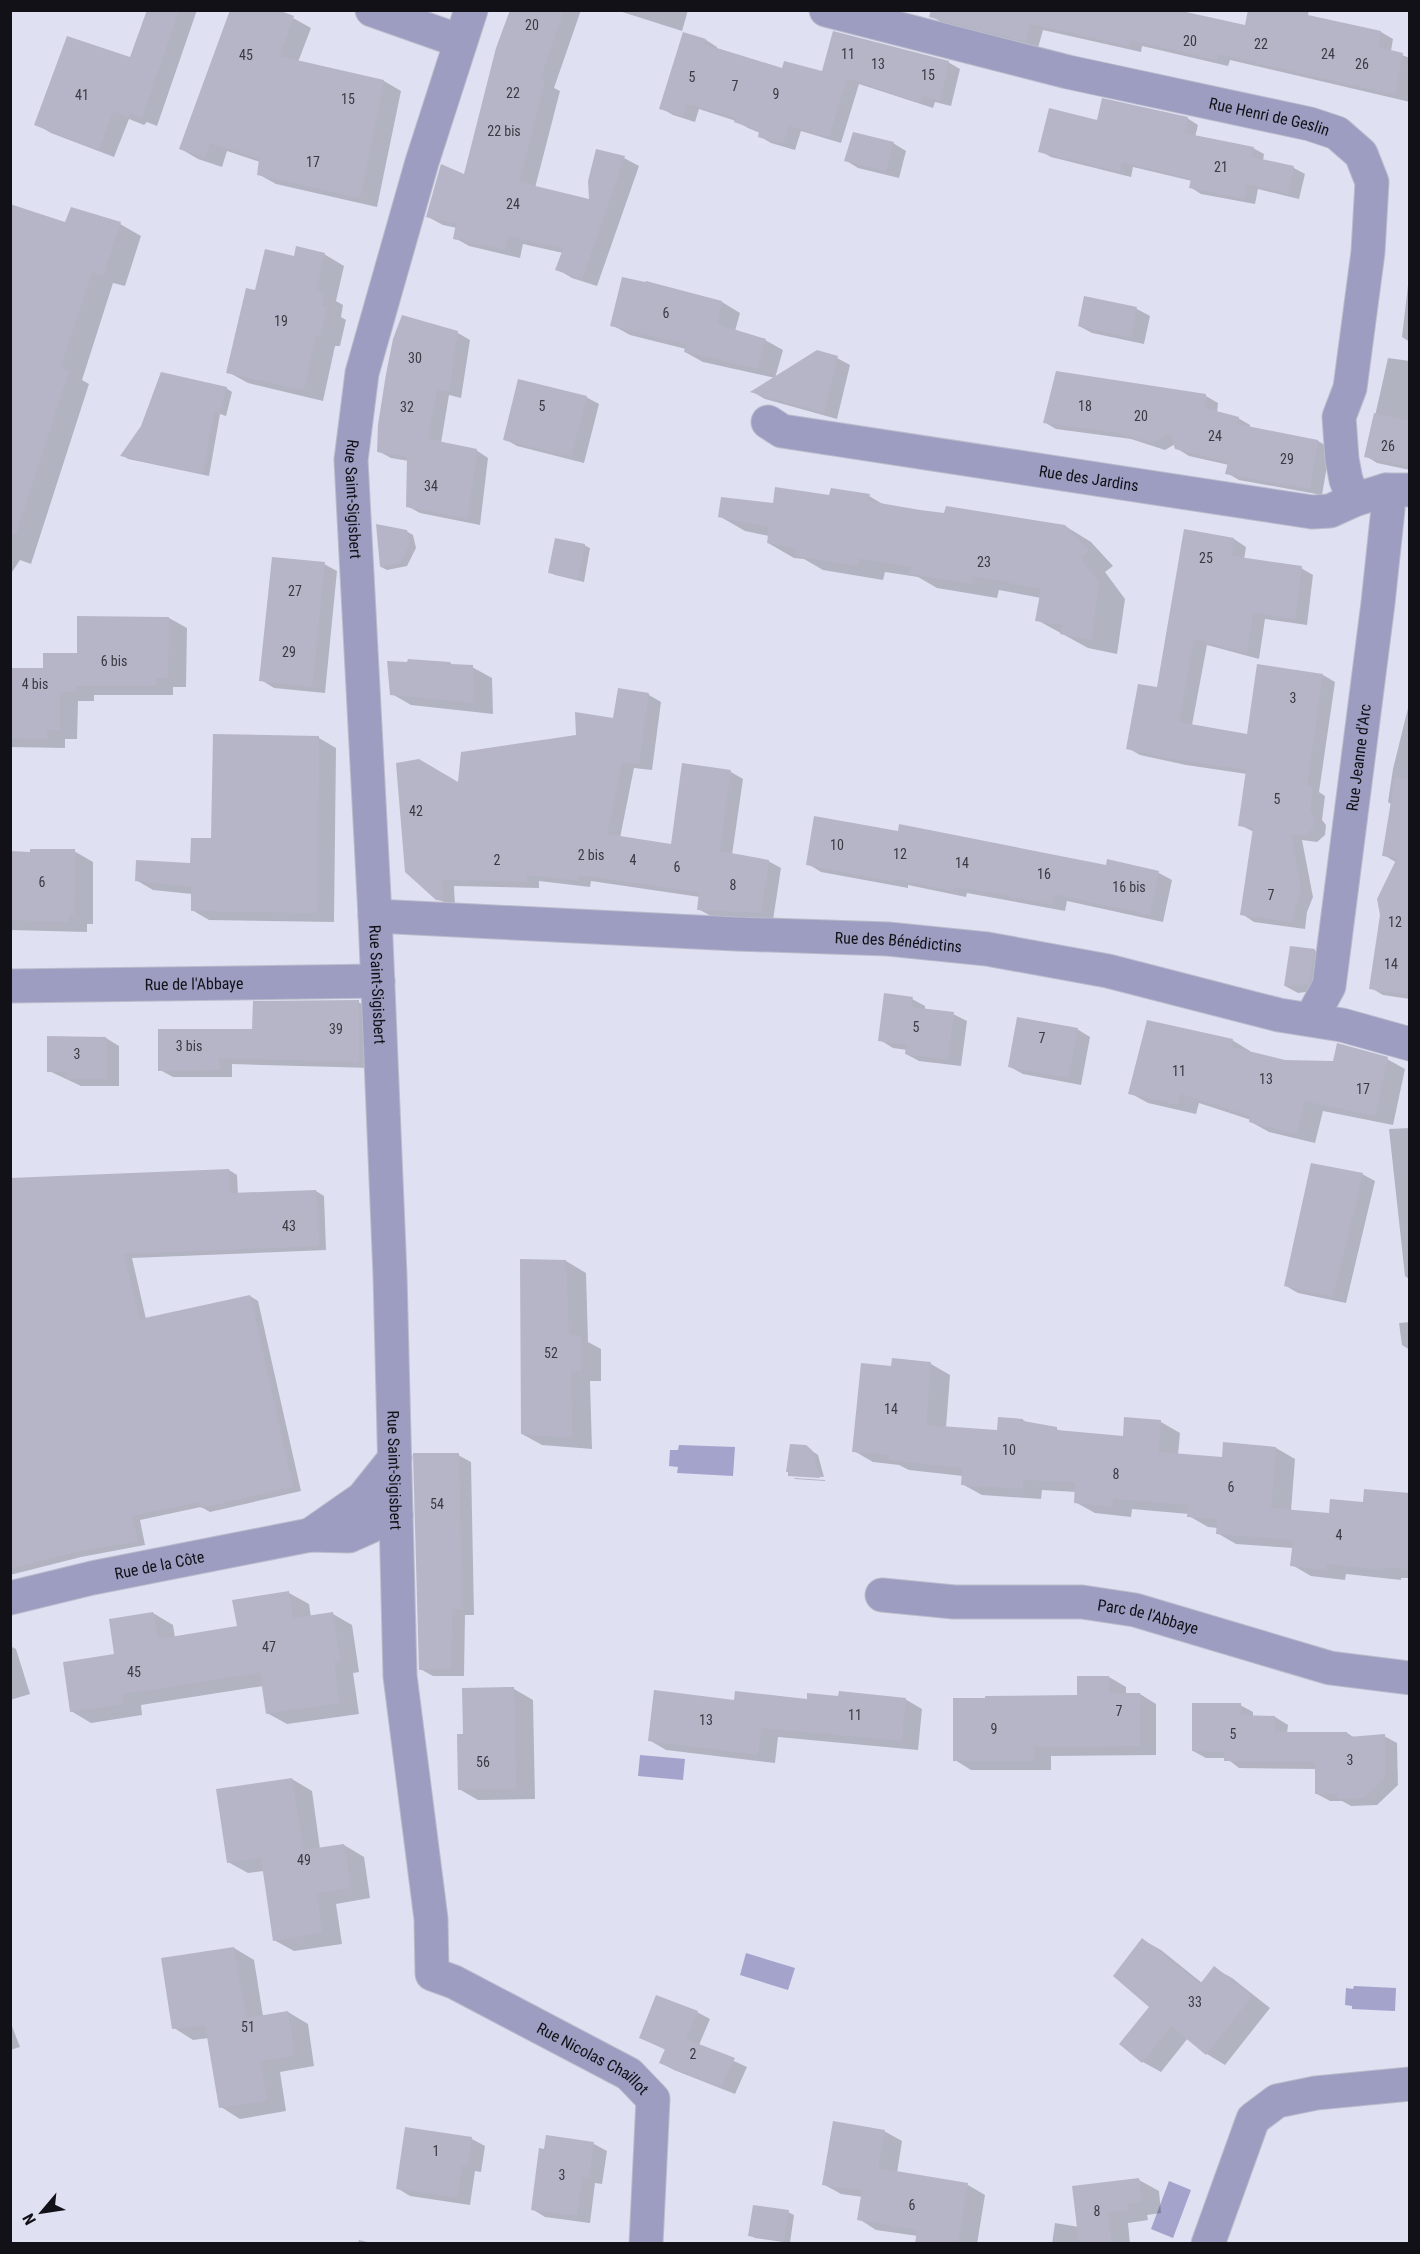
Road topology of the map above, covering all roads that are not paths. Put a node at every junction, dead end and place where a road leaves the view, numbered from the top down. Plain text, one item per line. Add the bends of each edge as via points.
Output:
1 (372, 10) edge
2 (471, 10) edge
3 (826, 10) edge
4 (906, 21) edge
5 (460, 41) junction
6 (768, 422) dead end
7 (1398, 490) edge
8 (1354, 500) junction
9 (375, 916) junction
10 (378, 981) junction
11 (10, 986) edge
12 (1311, 1019) junction
13 (1410, 1044) edge
14 (395, 1458) junction
15 (396, 1515) junction
16 (310, 1535) junction
17 (882, 1594) dead end
18 (10, 1598) edge
19 (1410, 1678) edge
20 (432, 1974) joint
21 (1410, 2084) edge
22 (646, 2244) edge
23 (1208, 2244) edge

1 - 5 street
2 - 5 street, Rue Saint-Sigisbert
3 - 4 street, Rue Henri de Geslin
4 - 8 street, Rue Henri de Geslin via 1068,72 1310,124 1337,133 1361,154 1372,182 1368,252 1350,388 1339,417 1342,459
5 - 9 street, Rue Saint-Sigisbert via 362,373 351,460
6 - 8 street, Rue des Jardins via 782,431 1312,512 1330,511
7 - 8 street, Rue des Jardins
7 - 12 street, Rue Jeanne d'Arc via 1388,509 1329,986
9 - 10 street, Rue Saint-Sigisbert
9 - 12 street, Rue des Bénédictins via 888,939 987,949 1108,970 1280,1015
10 - 11 street, Rue de l'Abbaye
10 - 14 street, Rue Saint-Sigisbert
12 - 13 street, Rue des Bénédictins
14 - 15 street, Rue Saint-Sigisbert
14 - 16 street, Rue de la Côte via 363,1498
15 - 16 street, Rue de la Côte via 349,1536
15 - 20 street, Rue Saint-Sigisbert via 400,1676 431,1919
16 - 18 street, Rue de la Côte
17 - 19 street, Parc de l'Abbaye via 954,1602 1082,1602 1125,1608 1330,1668
20 - 22 street, Rue Nicolas Chaillot via 629,2074 653,2099
21 - 23 street via 1276,2101 1254,2120

